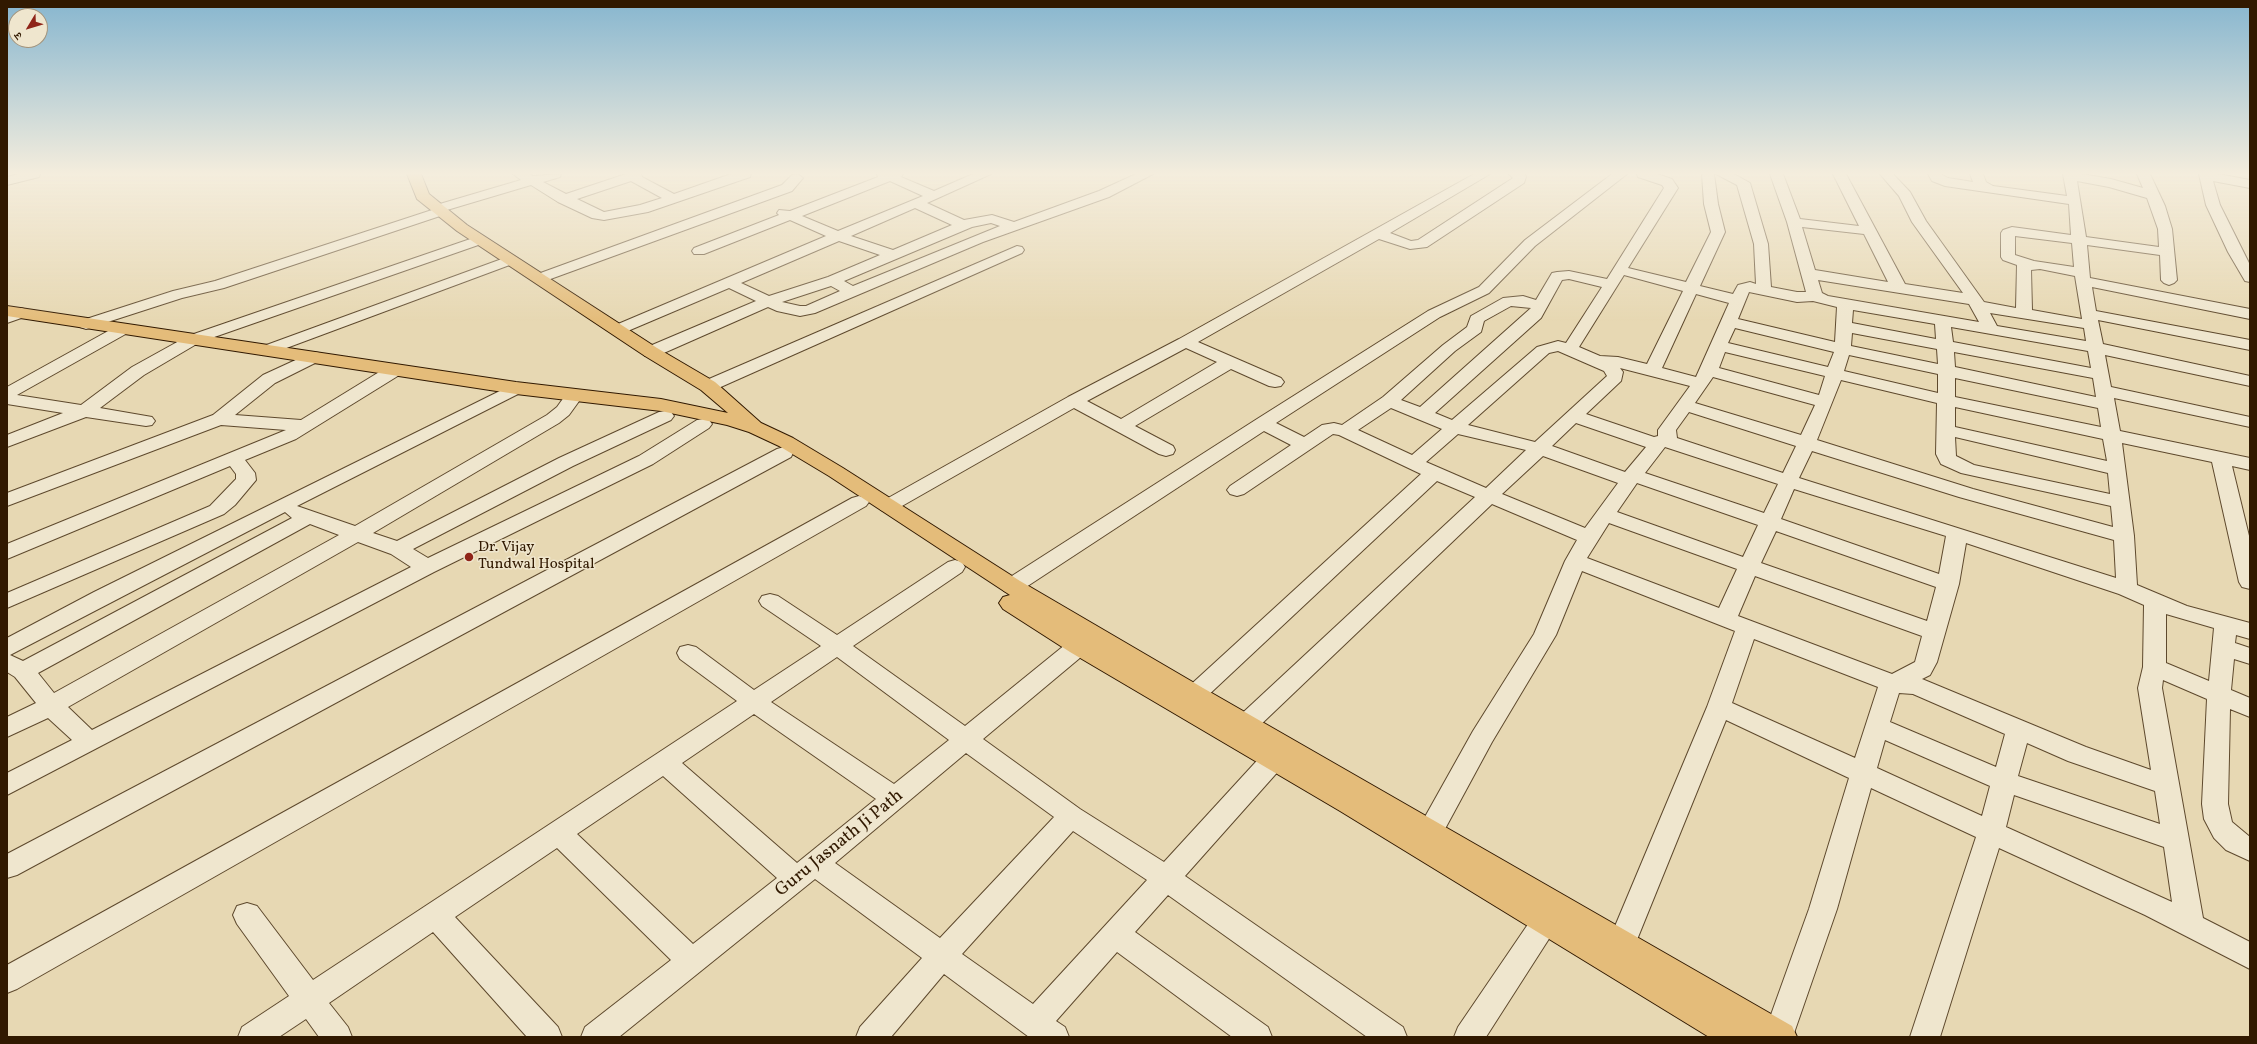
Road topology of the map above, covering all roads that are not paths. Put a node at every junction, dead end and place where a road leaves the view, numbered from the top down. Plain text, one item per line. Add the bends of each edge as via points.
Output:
1 (1794, 222) edge
2 (395, 223) edge
3 (456, 223) edge
4 (692, 223) edge
5 (773, 223) edge
6 (806, 223) edge
7 (871, 223) edge
8 (958, 223) edge
9 (972, 223) edge
10 (1000, 223) edge
11 (1022, 223) edge
12 (1400, 223) edge
13 (1454, 223) edge
14 (1557, 223) edge
15 (1650, 223) edge
16 (1716, 223) edge
17 (1755, 223) edge
18 (1800, 223) edge
19 (1865, 223) edge
20 (1920, 223) edge
21 (2077, 223) edge
22 (2163, 223) edge
23 (2221, 223) edge
24 (963, 225) junction
25 (1013, 226) junction
26 (1870, 231) junction
27 (1380, 234) junction
28 (838, 236) junction
29 (2078, 239) junction
30 (479, 240) junction
31 (1017, 250) dead end
32 (699, 251) dead end
33 (2167, 252) junction
34 (892, 254) junction
35 (510, 260) junction
36 (411, 264) junction
37 (917, 264) junction
38 (2029, 264) junction
39 (1809, 274) junction
40 (433, 277) junction
41 (1616, 277) junction
42 (2083, 277) junction
43 (540, 278) junction
44 (2250, 278) edge
45 (832, 280) junction
46 (2169, 280) dead end
47 (730, 283) junction
48 (1899, 288) junction
49 (1692, 289) junction
50 (1764, 289) junction
51 (851, 292) junction
52 (1815, 296) junction
53 (1737, 300) junction
54 (769, 301) junction
55 (1977, 303) junction
56 (1845, 304) junction
57 (1541, 306) junction
58 (2024, 313) junction
59 (12, 314) edge
60 (2250, 314) edge
61 (2091, 319) junction
62 (1943, 321) junction
63 (1729, 322) junction
64 (86, 324) junction
65 (1846, 327) junction
66 (125, 328) junction
67 (617, 330) junction
68 (1991, 330) junction
69 (194, 339) junction
70 (1185, 342) junction
71 (2250, 345) edge
72 (1719, 346) junction
73 (1946, 346) junction
74 (2096, 348) junction
75 (1570, 349) junction
76 (1843, 349) junction
77 (267, 350) junction
78 (651, 352) junction
79 (313, 357) junction
80 (1598, 361) junction
81 (1230, 362) junction
82 (395, 370) junction
83 (1652, 371) junction
84 (1947, 372) junction
85 (1834, 374) junction
86 (1704, 377) junction
87 (2250, 381) edge
88 (1275, 382) dead end
89 (708, 386) junction
90 (516, 388) junction
91 (2104, 390) junction
92 (7, 394) edge
93 (580, 397) junction
94 (7, 398) edge
95 (1945, 400) junction
96 (1074, 401) junction
97 (1389, 401) junction
98 (1825, 402) junction
99 (1685, 405) junction
100 (84, 411) junction
101 (1423, 414) junction
102 (665, 416) junction
103 (1573, 416) junction
104 (219, 419) junction
105 (146, 421) dead end
106 (2250, 422) edge
107 (1263, 423) junction
108 (704, 424) junction
109 (305, 426) junction
110 (1122, 426) junction
111 (1454, 427) junction
112 (1946, 430) junction
113 (1345, 431) junction
114 (2112, 434) junction
115 (7, 441) edge
116 (767, 441) junction
117 (1662, 442) junction
118 (1805, 444) junction
119 (1305, 445) junction
120 (1539, 448) junction
121 (1166, 450) dead end
122 (2220, 457) junction
123 (233, 458) junction
124 (1414, 463) junction
125 (2250, 464) edge
126 (2116, 469) junction
127 (1434, 473) junction
128 (1631, 478) junction
129 (1788, 481) junction
130 (1238, 490) dead end
131 (1489, 496) junction
132 (7, 500) edge
133 (859, 502) junction
134 (2119, 502) junction
135 (888, 506) junction
136 (279, 507) junction
137 (1604, 515) junction
138 (308, 517) junction
139 (1770, 522) junction
140 (358, 533) junction
141 (1957, 533) junction
142 (2124, 536) junction
143 (1588, 537) junction
144 (398, 549) junction
145 (7, 552) edge
146 (1575, 561) junction
147 (427, 567) junction
148 (955, 567) junction
149 (1749, 567) junction
150 (2250, 582) edge
151 (1948, 584) junction
152 (1012, 586) junction
153 (2127, 589) junction
154 (7, 601) edge
155 (770, 601) dead end
156 (2155, 602) junction
157 (1736, 623) junction
158 (2250, 631) edge
159 (1935, 632) junction
160 (2225, 636) junction
161 (836, 645) junction
162 (1079, 646) junction
163 (7, 648) edge
164 (688, 653) dead end
165 (2250, 656) edge
166 (15, 666) edge
167 (2154, 667) junction
168 (1893, 684) junction
169 (1194, 695) junction
170 (2219, 696) junction
171 (753, 702) junction
172 (51, 706) junction
173 (1719, 708) junction
174 (2250, 708) edge
175 (1245, 725) junction
176 (1876, 726) junction
177 (7, 728) edge
178 (2018, 734) dead end
179 (967, 741) junction
180 (90, 742) junction
181 (1273, 760) junction
182 (664, 762) junction
183 (1862, 773) junction
184 (2005, 782) junction
185 (7, 785) edge
186 (2167, 785) junction
187 (896, 799) junction
188 (1071, 816) junction
189 (1430, 832) junction
190 (1991, 832) junction
191 (560, 833) junction
192 (2177, 841) junction
193 (2250, 850) edge
194 (7, 867) edge
195 (806, 872) junction
196 (1166, 878) junction
197 (247, 915) dead end
198 (436, 915) junction
199 (1547, 920) junction
200 (2190, 924) junction
201 (1115, 934) junction
202 (1622, 943) junction
203 (2250, 956) edge
204 (941, 957) junction
205 (692, 962) junction
206 (7, 980) edge
207 (310, 999) junction
208 (1044, 1030) edge
209 (1779, 1036) edge
210 (253, 1037) edge
211 (337, 1037) edge
212 (547, 1037) edge
213 (596, 1037) edge
214 (871, 1037) edge
215 (1257, 1037) edge
216 (1392, 1037) edge
217 (1469, 1037) edge
218 (1739, 1037) edge
219 (1925, 1037) edge

1 - 39 street
2 - 64 street via 219,285 178,294
3 - 30 main road
4 - 43 street
5 - 32 street
6 - 28 street
7 - 28 street
8 - 24 street
9 - 24 street
10 - 25 street
11 - 25 street
12 - 27 street
13 - 27 street via 1422,244 1410,244
14 - 107 street via 1530,243 1484,290 1442,310
15 - 41 street
16 - 49 street via 1718,232
17 - 50 street via 1761,244
18 - 26 street
19 - 26 street
20 - 55 street
21 - 29 street
22 - 33 street
23 - 44 street
24 - 34 street
25 - 37 street
26 - 48 street
27 - 70 street
28 - 34 street
28 - 47 street
29 - 33 street
29 - 38 street via 2012,231 2008,233 2008,257
29 - 42 street
30 - 35 main road
30 - 36 street
31 - 89 street
33 - 46 street
34 - 37 street via 897,253
34 - 45 street
35 - 40 street
35 - 43 main road
36 - 40 street
36 - 69 street
37 - 51 street
38 - 42 street
38 - 58 street via 2022,270
39 - 48 street
39 - 52 street
40 - 77 street
41 - 49 street
41 - 57 street via 1561,275 1554,280
41 - 75 street
42 - 60 street
42 - 61 street
43 - 67 main road
45 - 51 street
45 - 54 street
47 - 54 street
47 - 67 street
48 - 55 street
49 - 53 street
49 - 83 street
50 - 52 street via 1797,297
50 - 53 street via 1743,288
51 - 54 street via 800,311 783,308
52 - 56 street
53 - 63 street
54 - 78 street
55 - 58 street
55 - 68 street
56 - 62 street
56 - 65 street
57 - 97 street via 1523,301 1508,301 1477,319 1475,329 1449,348
57 - 101 street via 1535,316
58 - 61 street
59 - 64 main road
61 - 71 street
61 - 74 street
62 - 68 street
62 - 73 street
63 - 72 street
63 - 76 street
64 - 66 main road
65 - 73 street
65 - 76 street
66 - 69 main road
66 - 92 street
67 - 78 main road
68 - 74 street
69 - 77 main road
69 - 100 street via 138,371
70 - 81 street
70 - 96 street
72 - 85 street
72 - 86 street
73 - 84 street
73 - 91 street
74 - 87 street
74 - 91 street
75 - 80 street
75 - 111 street via 1558,346 1543,350
76 - 84 street
76 - 85 street
77 - 79 main road
78 - 89 main road
79 - 82 main road
79 - 104 street via 269,379
80 - 83 street via 1618,362
80 - 103 street via 1610,367 1615,372 1615,377
81 - 88 street
81 - 110 street
82 - 90 main road
82 - 109 street
83 - 86 street
84 - 91 street
84 - 95 street
85 - 95 street
85 - 98 street
86 - 98 street
86 - 99 street
89 - 116 main road
90 - 93 main road
90 - 136 street
91 - 106 street
91 - 114 street
93 - 102 main road
93 - 116 main road via 661,405 732,420
93 - 140 street via 553,419
94 - 100 street
95 - 112 street
95 - 114 street
96 - 110 street
96 - 135 street
97 - 101 street
97 - 113 street
98 - 118 street
99 - 117 street via 1667,430
99 - 118 street
100 - 105 street
100 - 115 street
101 - 111 street
102 - 108 main road
102 - 144 street via 558,465
103 - 117 street
103 - 120 street
104 - 109 street
104 - 132 street
107 - 119 street
107 - 152 street
108 - 116 main road
108 - 147 street via 646,460
109 - 123 street
110 - 121 street
111 - 120 street
111 - 124 street
112 - 126 street
112 - 134 street via 1944,454 1956,465
113 - 119 street via 1328,429
113 - 124 street
114 - 122 street
114 - 126 street
116 - 133 main road
116 - 135 main road via 786,442
116 - 194 street
117 - 128 street
117 - 129 street
118 - 129 street
118 - 142 street via 1966,493
119 - 130 street
120 - 128 street
120 - 131 street
122 - 125 street
122 - 150 street
123 - 145 street
123 - 154 street via 246,473 246,480 217,510
124 - 127 street
126 - 134 street
127 - 131 street
127 - 169 street
128 - 137 street
128 - 139 street
129 - 139 street
129 - 141 street
131 - 143 street
131 - 175 street
133 - 148 main road
133 - 206 street
134 - 142 street
135 - 152 main road
136 - 138 street
136 - 163 street
137 - 143 street
137 - 149 street
138 - 140 street
138 - 166 street
139 - 149 street
139 - 151 street
140 - 144 street
140 - 172 street
141 - 151 street
141 - 153 street
142 - 153 street
143 - 146 street
144 - 147 street
146 - 157 street
146 - 189 street via 1545,635 1482,737
147 - 180 street
148 - 161 street
148 - 162 main road
149 - 157 street
149 - 159 street
151 - 159 street
152 - 169 main road
153 - 156 street
155 - 161 street
156 - 160 street
156 - 167 street
157 - 168 street
157 - 173 street
158 - 160 street
159 - 168 street via 1922,669
160 - 165 street
160 - 170 street
161 - 171 street
161 - 179 street
162 - 179 street, Guru Jasnath Ji Path
162 - 181 main road
164 - 171 street
166 - 172 street
167 - 170 street
167 - 186 street via 2150,688 2151,699
168 - 176 street via 1887,692
168 - 186 street via 1916,686 2077,754
169 - 175 main road
170 - 174 street
170 - 193 street via 2215,804 2217,819 2223,830
171 - 182 street
171 - 187 street
172 - 177 street
172 - 180 street
173 - 183 street
173 - 202 street
175 - 189 main road
176 - 183 street
176 - 184 street
178 - 184 street
179 - 187 street, Guru Jasnath Ji Path
179 - 188 street
180 - 185 street
181 - 196 street
181 - 199 main road
182 - 191 street
182 - 195 street
183 - 190 street
183 - 209 street via 1823,909
184 - 190 street
184 - 192 street
186 - 192 street
187 - 195 street, Guru Jasnath Ji Path
188 - 196 street
188 - 204 street
189 - 202 main road
190 - 200 street
190 - 219 street
191 - 198 street
191 - 205 street
192 - 200 street
195 - 204 street
195 - 205 street, Guru Jasnath Ji Path
196 - 201 street
196 - 216 street
197 - 207 street
198 - 207 street
198 - 212 street
199 - 217 street
199 - 218 main road
200 - 203 street
201 - 208 street
201 - 215 street
202 - 209 main road
204 - 208 street
204 - 214 street
205 - 213 street, Guru Jasnath Ji Path
207 - 210 street
207 - 211 street

